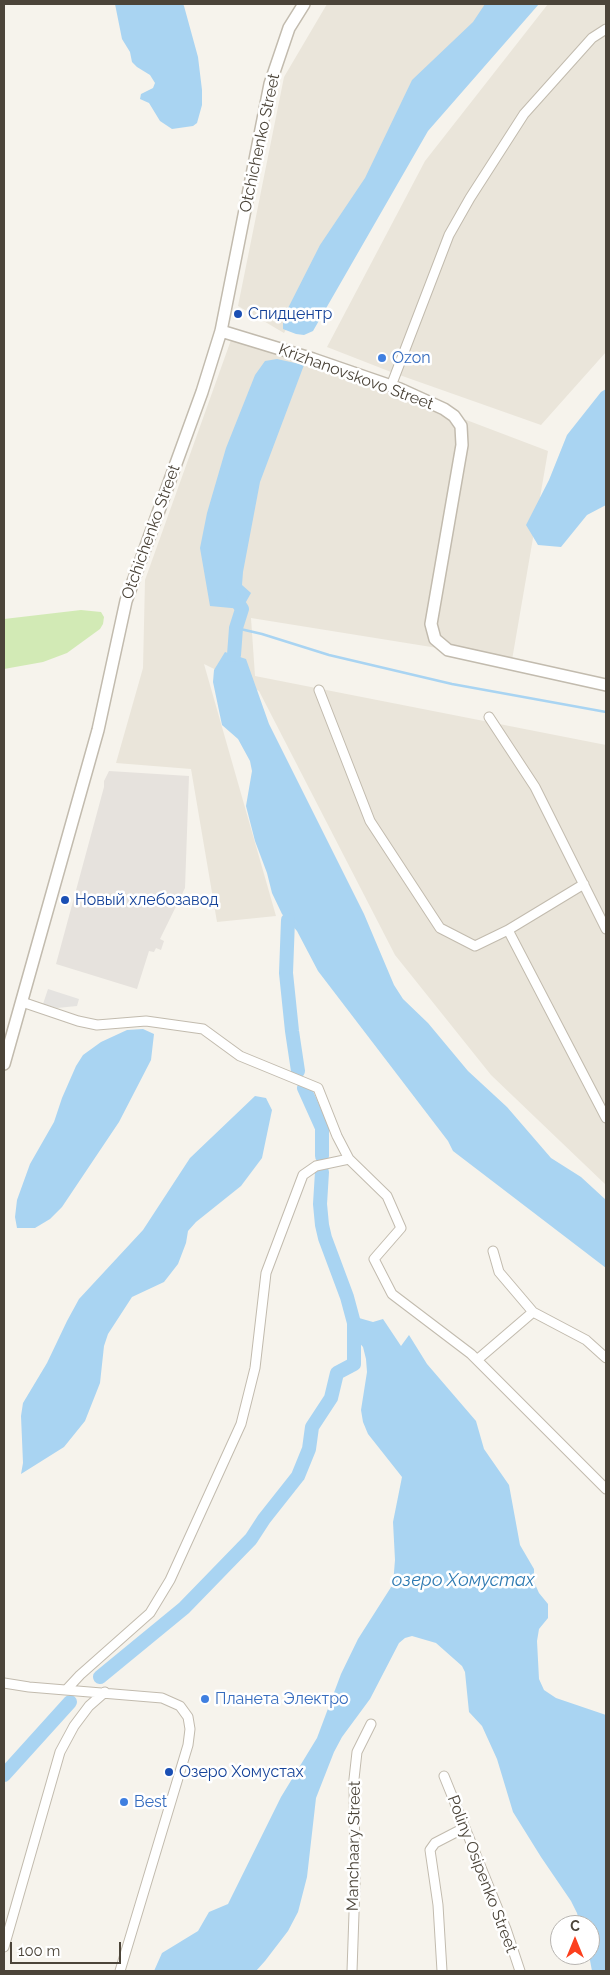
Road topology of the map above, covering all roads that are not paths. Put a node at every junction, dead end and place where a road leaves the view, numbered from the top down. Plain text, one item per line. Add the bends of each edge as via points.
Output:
1 (304, 4) edge
2 (606, 29) edge
3 (221, 331) junction
4 (391, 386) junction
5 (606, 685) edge
6 (319, 690) dead end
7 (489, 718) dead end
8 (584, 884) junction
9 (606, 929) edge
10 (508, 930) junction
11 (22, 1002) junction
12 (4, 1064) edge
13 (606, 1118) edge
14 (349, 1159) junction
15 (493, 1252) dead end
16 (533, 1312) junction
17 (606, 1358) edge
18 (477, 1360) junction
19 (606, 1489) edge
20 (4, 1683) edge
21 (67, 1689) junction
22 (104, 1692) junction
23 (370, 1724) dead end
24 (444, 1776) dead end
25 (464, 1828) junction
26 (4, 1947) edge
27 (120, 1971) edge
28 (352, 1971) edge
29 (442, 1971) edge
30 (520, 1971) edge

1 - 3 street, Otchichenko Street via 289,28 270,84
2 - 4 street via 592,38 524,114 470,198 449,235
3 - 4 street, Krizhanovskovo Street
3 - 11 street, Otchichenko Street via 126,601 98,730
4 - 5 street, Krizhanovskovo Street via 444,409 461,426 462,445 431,624 435,639 448,650
6 - 10 street via 370,821 440,928 476,946
7 - 8 street via 535,787
8 - 9 street
8 - 10 street
10 - 13 street
11 - 12 street, Otchichenko Street
11 - 14 street via 97,1025 146,1021 203,1029 240,1056 318,1088 336,1136
14 - 18 street via 386,1196 402,1228 374,1259 392,1294
14 - 21 street via 316,1166 303,1175 266,1273 255,1368 241,1424 170,1580 150,1613
15 - 16 street via 499,1272
16 - 17 street via 586,1340
16 - 18 street
18 - 19 street
20 - 21 street
21 - 22 street
22 - 26 street via 74,1726 60,1752
22 - 27 street via 168,1700 180,1706 190,1722 188,1745
23 - 28 street, Manchaary Street via 357,1752 354,1779
24 - 25 street, Poliny Osipenko Street
25 - 29 street via 435,1843 430,1850 438,1905
25 - 30 street, Poliny Osipenko Street

